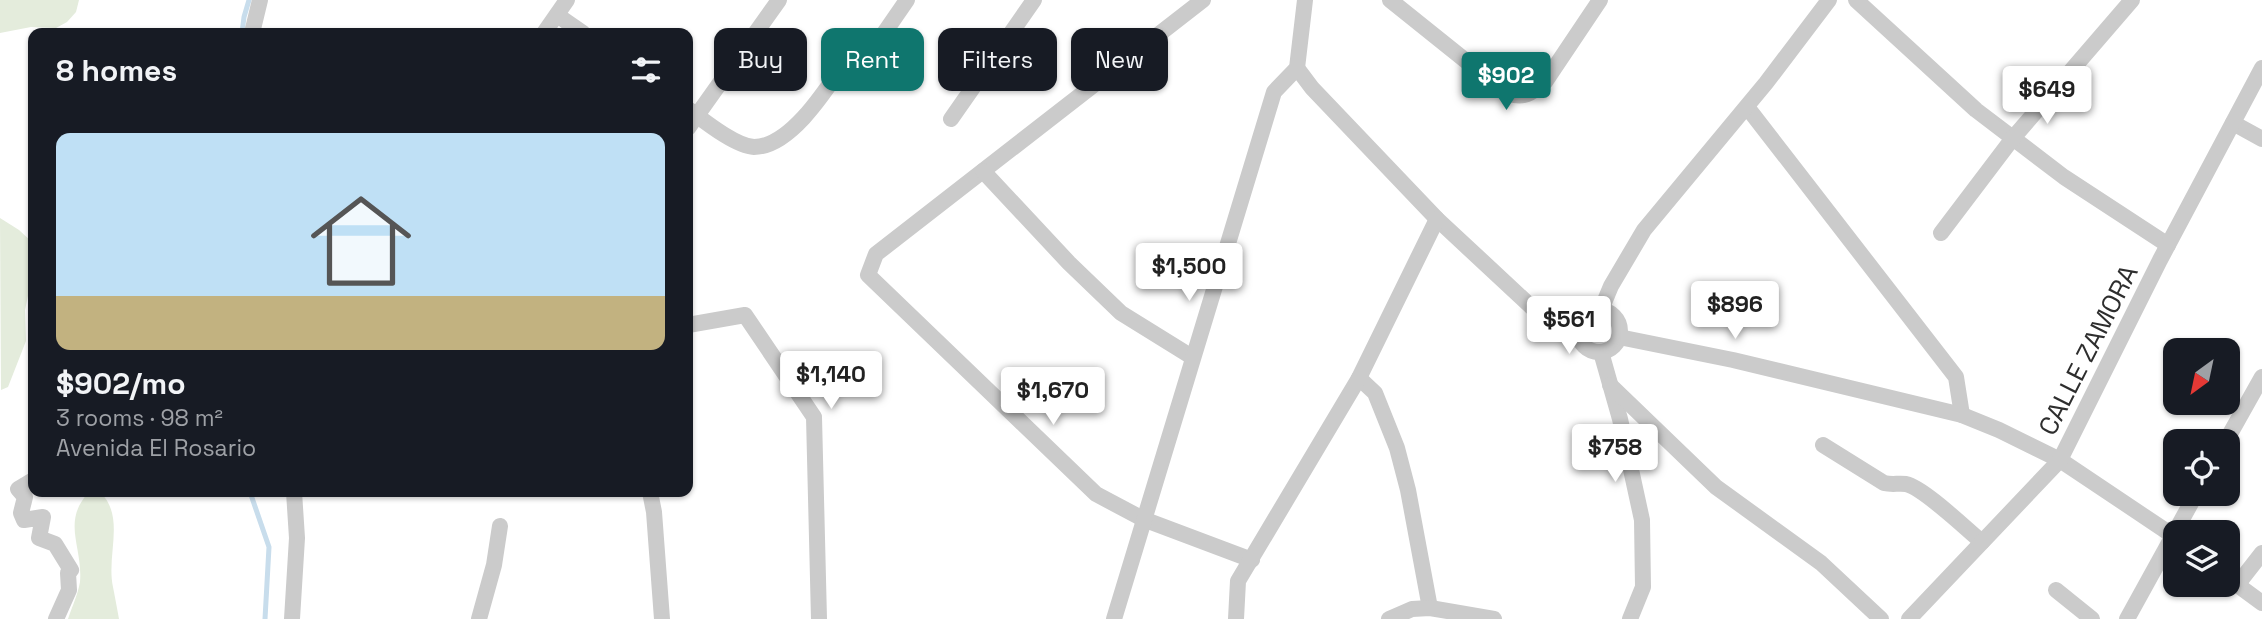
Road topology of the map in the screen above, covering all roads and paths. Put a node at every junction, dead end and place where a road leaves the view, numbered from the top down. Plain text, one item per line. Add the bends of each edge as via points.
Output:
1 (260, 0) edge
2 (567, 0) edge
3 (779, 0) edge
4 (907, 0) edge
5 (1034, 0) edge
6 (1203, 0) edge
7 (1305, 0) edge
8 (1390, 0) edge
9 (1600, 0) edge
10 (1829, 0) edge
11 (1856, 0) edge
12 (2132, 0) edge
13 (557, 15) junction
14 (254, 28) edge
15 (548, 28) edge
16 (576, 28) edge
17 (1297, 68) junction
18 (2262, 68) edge
19 (1747, 107) junction
20 (693, 114) edge
21 (693, 118) edge
22 (951, 119) dead end
23 (2233, 123) junction
24 (2012, 138) junction
25 (2262, 139) edge
26 (983, 171) junction
27 (1437, 219) junction
28 (1941, 233) dead end
29 (2168, 245) junction
30 (1601, 310) junction
31 (693, 324) edge
32 (1579, 335) junction
33 (1619, 337) junction
34 (1601, 352) junction
35 (1192, 356) junction
36 (2262, 377) edge
37 (1359, 378) junction
38 (1610, 386) junction
39 (1962, 415) junction
40 (2233, 429) edge
41 (1823, 445) dead end
42 (2060, 460) junction
43 (28, 483) edge
44 (294, 497) edge
45 (651, 497) edge
46 (1143, 519) junction
47 (500, 526) dead end
48 (2163, 529) edge
49 (1982, 542) junction
50 (2262, 553) edge
51 (2163, 555) edge
52 (1252, 560) junction
53 (2240, 574) edge
54 (2240, 587) edge
55 (2056, 590) dead end
56 (2262, 603) edge
57 (1430, 608) junction
58 (57, 619) edge
59 (292, 619) edge
60 (479, 619) edge
61 (662, 619) edge
62 (819, 619) edge
63 (1114, 619) edge
64 (1236, 619) edge
65 (1389, 619) edge
66 (1494, 619) edge
67 (1630, 619) edge
68 (1881, 619) edge
69 (1909, 619) edge
70 (2092, 619) edge
71 (2127, 619) edge

1 - 14 street
2 - 13 street
3 - 20 street
4 - 21 street via 792,131 754,147
5 - 22 street
6 - 26 street
7 - 17 street
8 - 9 street via 1517,97 1545,82
10 - 19 street
11 - 24 street
12 - 24 street
13 - 15 street
13 - 16 street
17 - 27 street
17 - 35 street via 1274,92
18 - 23 street, CALLE ZAMORA
19 - 30 street via 1644,230
19 - 39 street via 1956,377
23 - 25 street
23 - 29 street, CALLE ZAMORA
24 - 28 street
24 - 29 street
26 - 35 street via 1121,313
26 - 46 street via 876,254 868,275 1096,494
27 - 32 street via 1552,326
27 - 37 street
29 - 42 street, CALLE ZAMORA
30 - 32 street via 1584,316
30 - 33 street via 1617,320
31 - 62 street via 745,315 814,417
32 - 34 street via 1585,346
33 - 34 street
33 - 39 street
34 - 38 street
35 - 46 street
36 - 40 street
37 - 52 street
37 - 57 street via 1376,393 1397,448
38 - 67 street via 1642,520 1643,586
38 - 68 street via 1716,487 1821,563
39 - 42 street
41 - 49 street via 1884,482 1906,484 1920,492
42 - 48 street
42 - 49 street, CALLE ZAMORA
43 - 58 street via 18,489 25,497 24,520 43,517 39,538 55,544 71,570 69,590
44 - 59 street
45 - 61 street
46 - 52 street
46 - 63 street
47 - 60 street
49 - 69 street, CALLE ZAMORA
50 - 53 street
51 - 71 street
52 - 64 street via 1238,581
54 - 56 street
55 - 70 street
57 - 65 street via 1412,609
57 - 66 street

